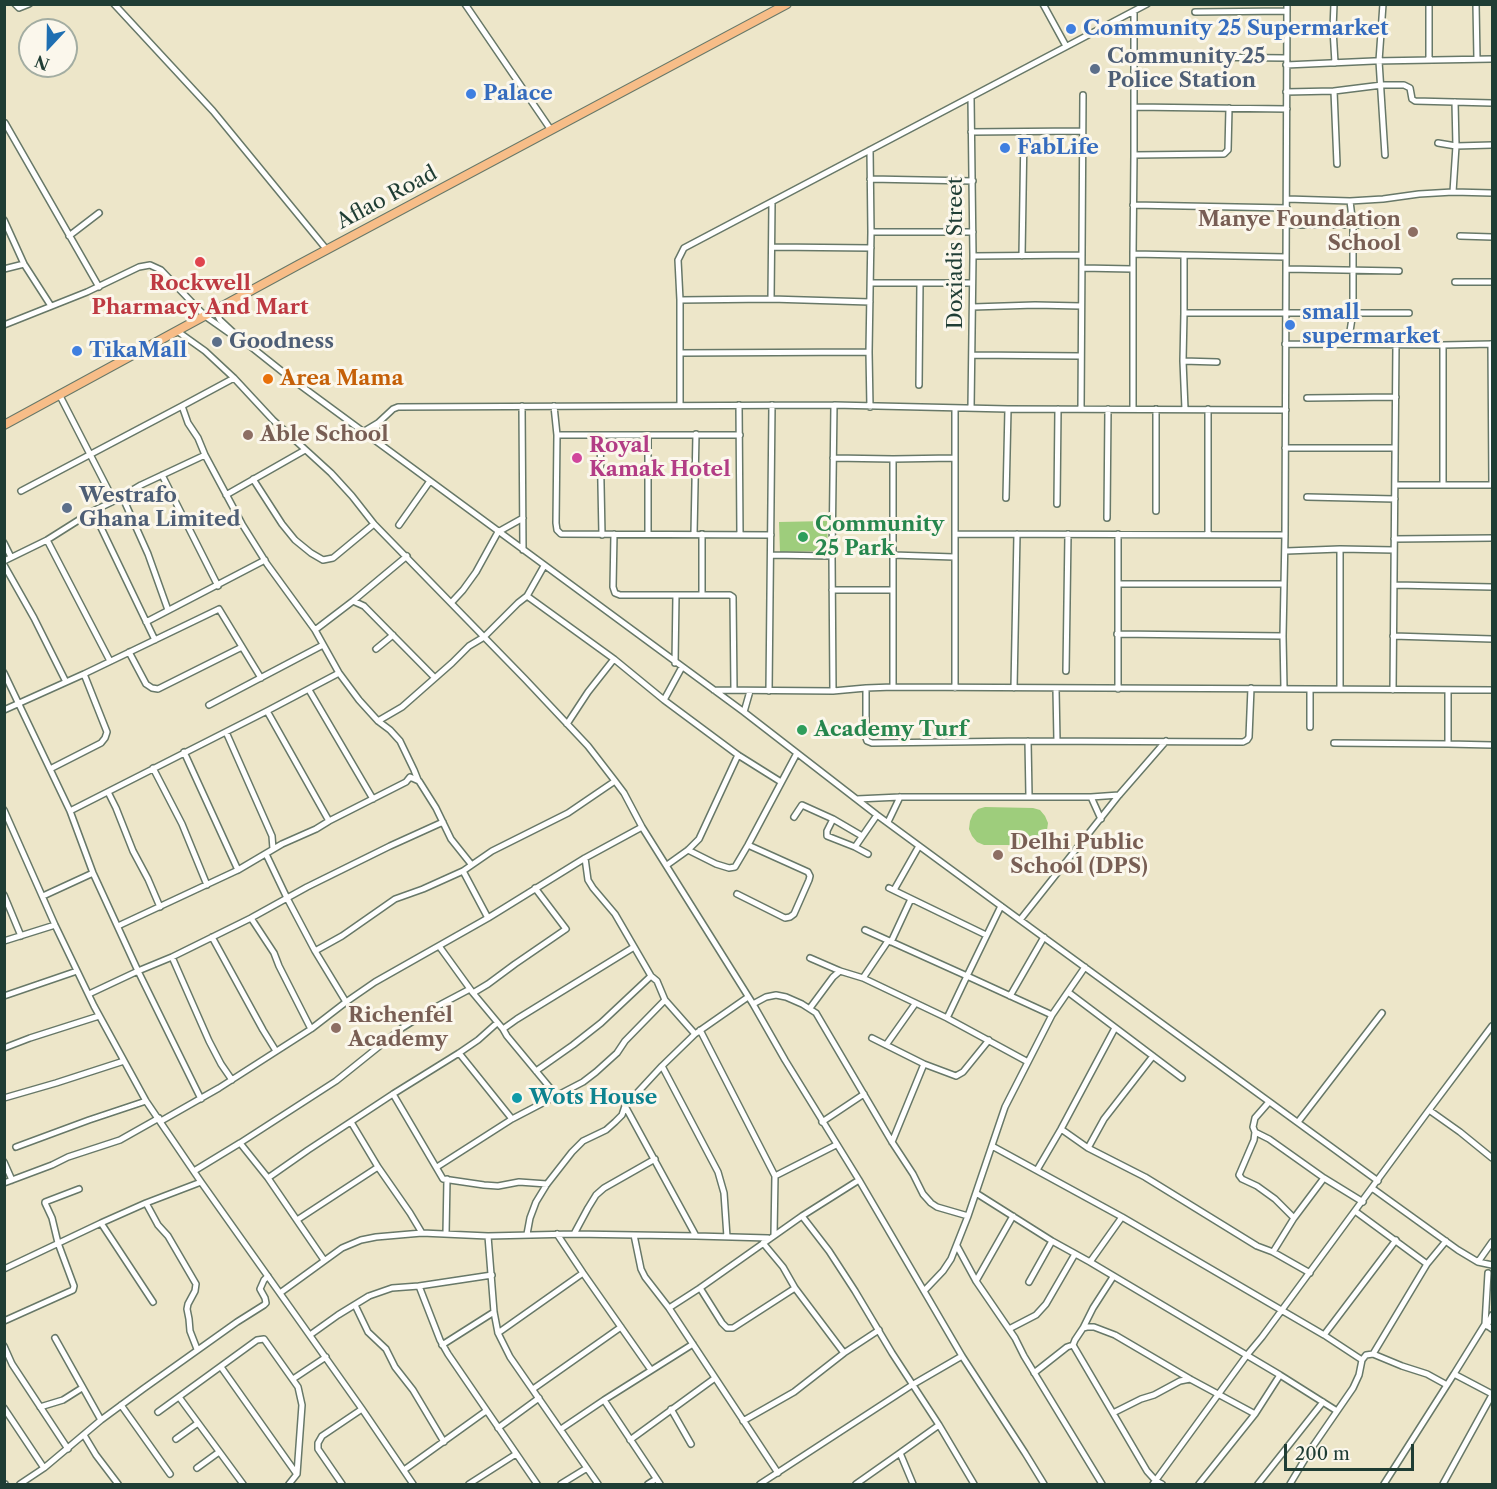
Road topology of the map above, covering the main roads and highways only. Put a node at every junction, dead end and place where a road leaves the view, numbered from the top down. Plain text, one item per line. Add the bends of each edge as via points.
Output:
1 (787, 4) edge
2 (4, 424) edge

1 - 2 highway, Aflao Road

